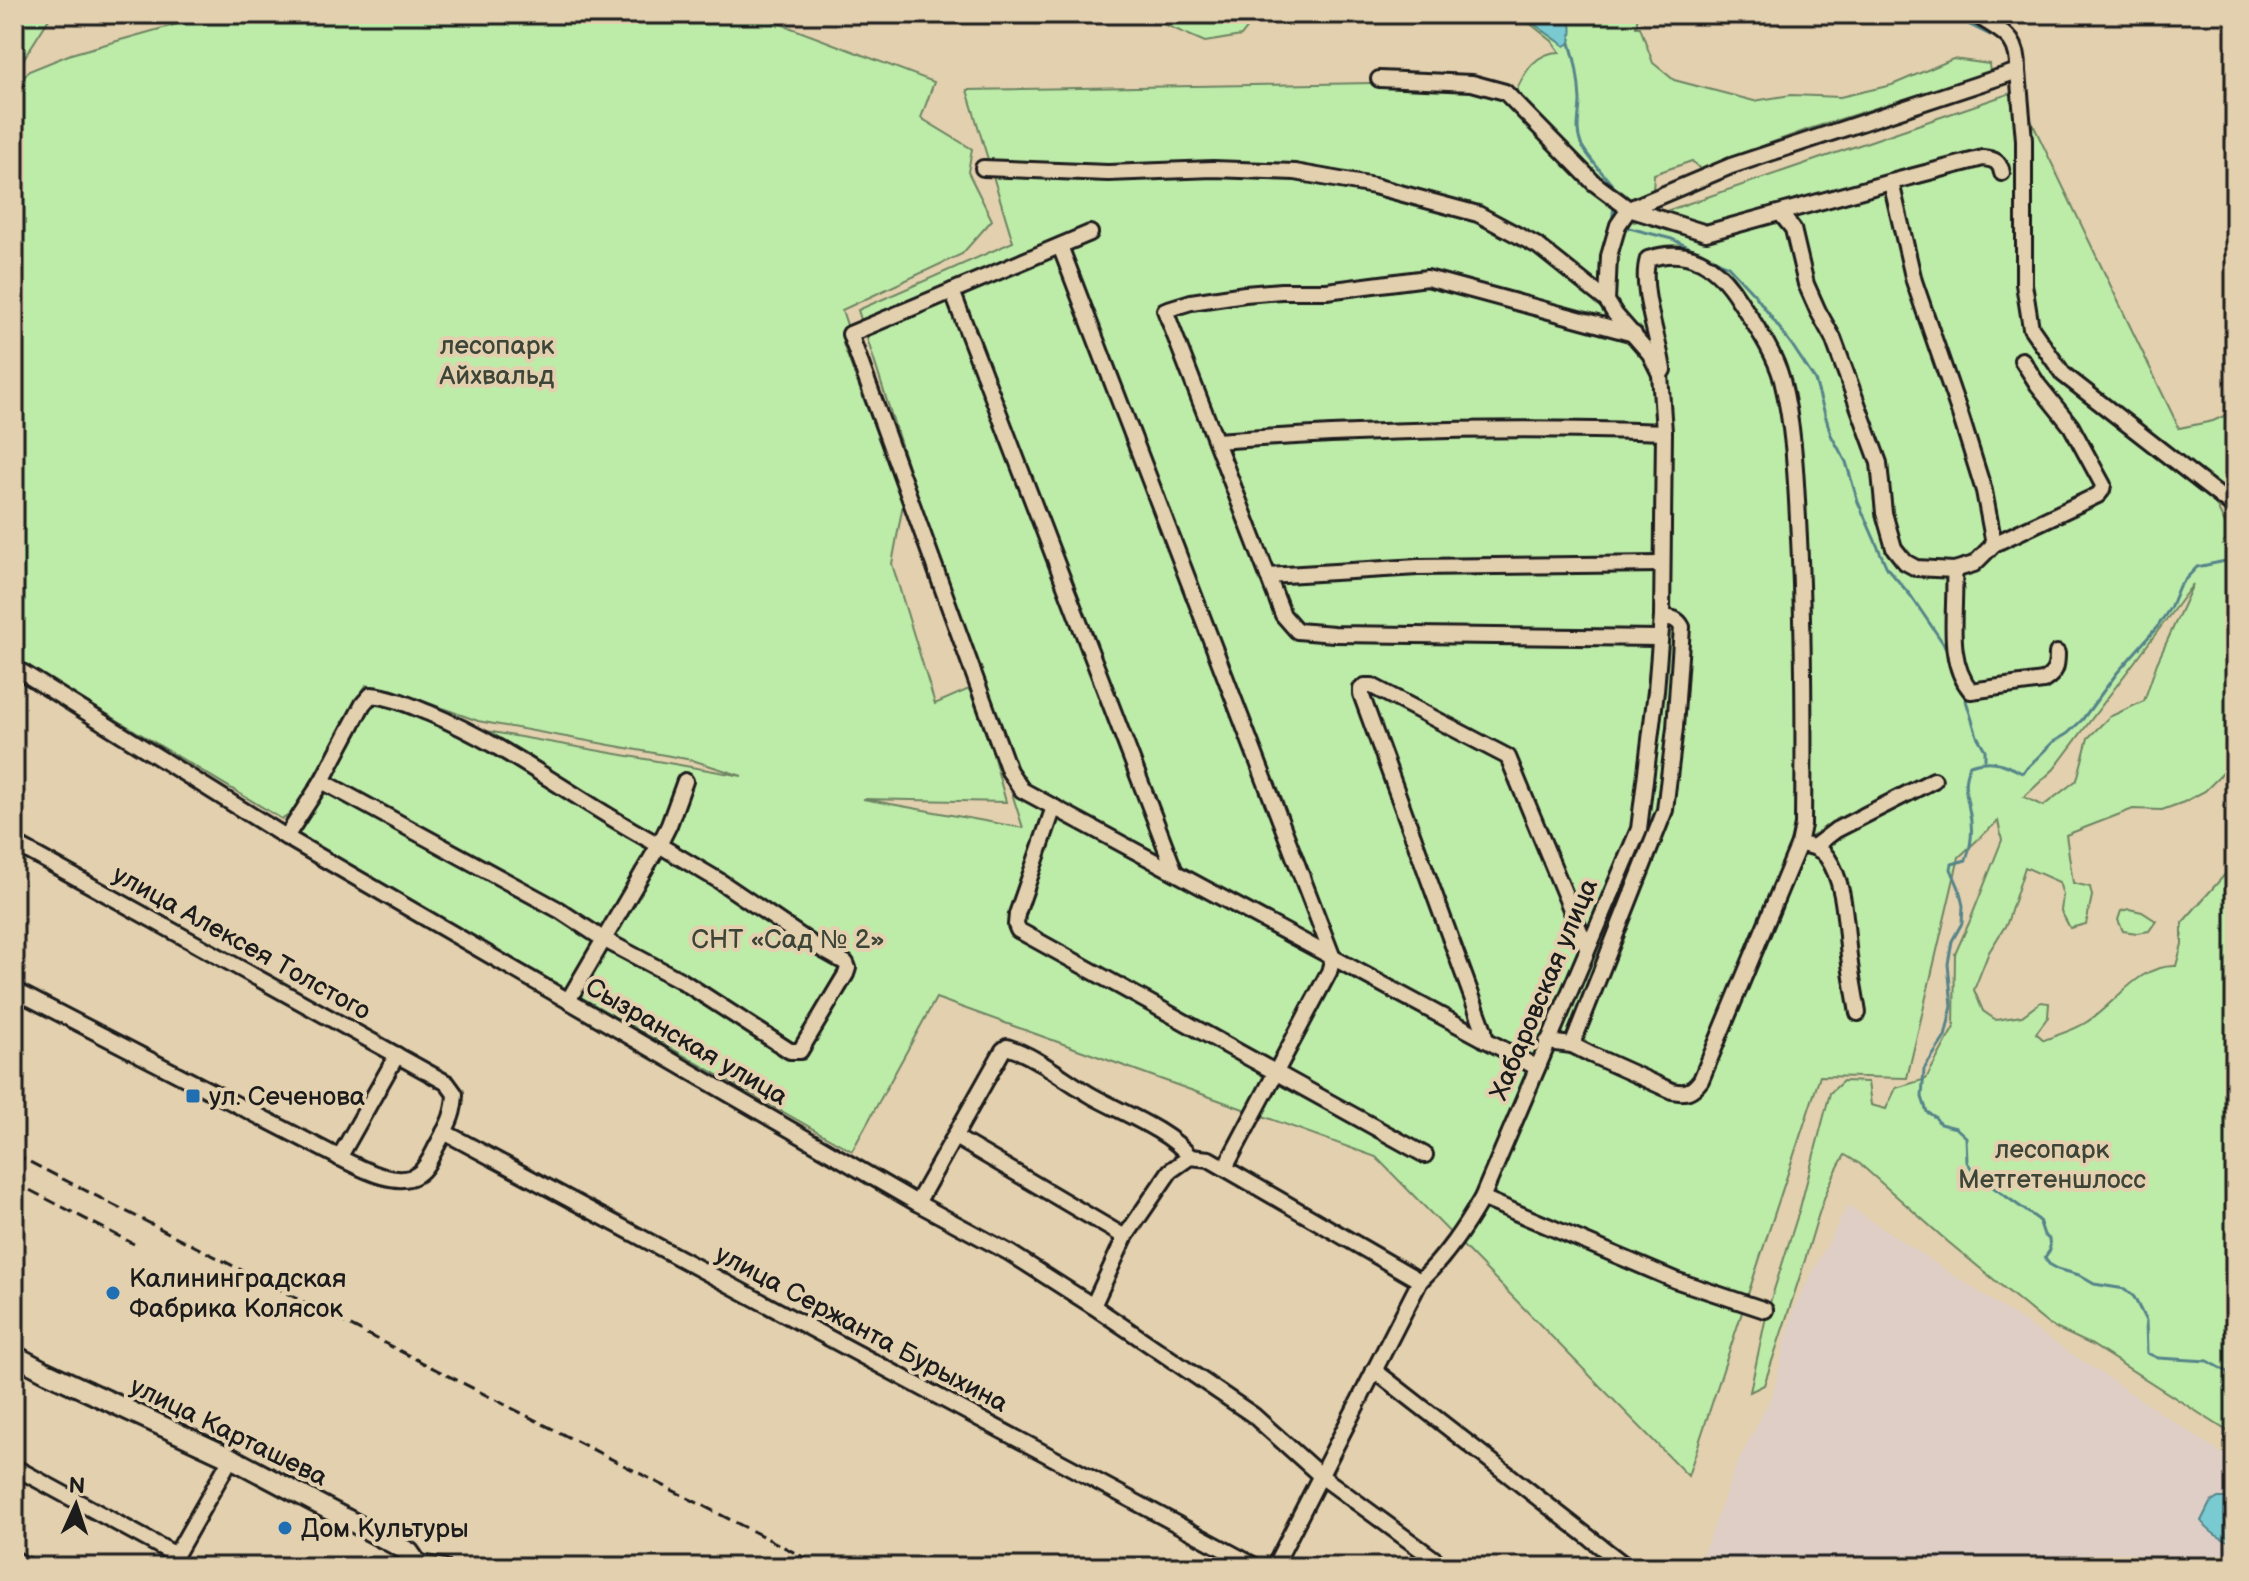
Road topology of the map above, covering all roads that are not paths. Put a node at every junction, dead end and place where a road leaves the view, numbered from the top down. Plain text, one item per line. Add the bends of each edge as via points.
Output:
1 (1975, 14) edge
2 (2018, 71) junction
3 (1379, 79) dead end
4 (983, 168) dead end
5 (2002, 173) dead end
6 (1891, 182) junction
7 (1629, 209) junction
8 (1781, 214) junction
9 (1090, 233) dead end
10 (1060, 246) junction
11 (952, 291) junction
12 (1607, 301) junction
13 (1634, 334) junction
14 (2022, 360) dead end
15 (1660, 374) junction
16 (1664, 432) junction
17 (1216, 441) junction
18 (2235, 508) edge
19 (1994, 544) junction
20 (1661, 564) junction
21 (1954, 570) junction
22 (1268, 576) junction
23 (1662, 617) junction
24 (1659, 638) junction
25 (2057, 653) dead end
26 (14, 667) edge
27 (1934, 780) dead end
28 (322, 781) junction
29 (685, 781) dead end
30 (1054, 807) junction
31 (286, 837) junction
32 (14, 843) edge
33 (1799, 844) junction
34 (659, 845) junction
35 (1815, 846) junction
36 (1175, 872) junction
37 (603, 939) junction
38 (1587, 948) junction
39 (1333, 958) junction
40 (14, 990) edge
41 (569, 999) junction
42 (1858, 1013) dead end
43 (1485, 1040) junction
44 (1547, 1042) junction
45 (1572, 1045) junction
46 (397, 1055) junction
47 (1536, 1067) junction
48 (1275, 1072) junction
49 (444, 1132) junction
50 (955, 1137) junction
51 (1425, 1155) dead end
52 (1190, 1157) junction
53 (339, 1158) junction
54 (1225, 1168) junction
55 (1482, 1198) junction
56 (917, 1203) junction
57 (1125, 1237) junction
58 (1420, 1281) junction
59 (1093, 1306) junction
60 (1765, 1310) dead end
61 (14, 1355) edge
62 (1374, 1370) junction
63 (231, 1458) junction
64 (14, 1467) edge
65 (1321, 1476) junction
66 (14, 1559) edge
67 (172, 1561) edge
68 (416, 1565) edge
69 (29, 1567) edge
70 (444, 1567) edge
71 (1257, 1567) edge
72 (1274, 1567) edge
73 (1445, 1567) edge
74 (1627, 1567) edge

1 - 2 street via 2015,42
2 - 7 street via 1731,166
2 - 18 street via 2024,140 2024,284 2031,328 2063,374
3 - 7 street via 1472,83 1505,92 1594,183
4 - 12 street via 1295,172 1374,186 1478,214 1538,246
5 - 6 street via 1997,162 1983,158
6 - 8 street
6 - 19 street via 1914,281 1984,491
7 - 8 street via 1706,233
7 - 12 street via 1609,256
8 - 21 street via 1793,229 1806,284 1857,396 1879,463 1894,548 1916,568
9 - 10 street
10 - 11 street
10 - 39 street
11 - 30 street via 850,334 1009,771 1022,790
11 - 36 street
12 - 13 street
13 - 15 street
13 - 17 street via 1427,278 1191,302 1165,310
14 - 19 street via 2071,426 2103,485 2098,495
15 - 16 street, Хабаровская улица
15 - 33 street, Хабаровская улица via 1646,267 1648,259 1663,254 1688,255 1713,267 1730,286 1781,379 1795,458 1804,658
16 - 17 street via 1437,429
16 - 20 street, Хабаровская улица
17 - 22 street
19 - 21 street via 1974,564
20 - 22 street via 1418,567
20 - 23 street, Хабаровская улица
21 - 25 street via 1956,655 1971,691 2043,681 2053,675
22 - 24 street via 1283,615 1297,631
23 - 24 street, Хабаровская улица
23 - 45 street via 1679,621 1682,627 1665,810
24 - 38 street, Хабаровская улица via 1639,829
26 - 31 street, Сызранская улица
27 - 35 street
28 - 31 street
28 - 34 street via 363,704 371,695 392,697 528,764
28 - 37 street
29 - 34 street
30 - 36 street
30 - 48 street via 1017,914 1018,930
31 - 41 street, Сызранская улица
32 - 46 street, улица Алексея Толстого
33 - 35 street
33 - 45 street via 1694,1089 1685,1094 1672,1091
34 - 37 street
34 - 37 street via 846,963 846,974 804,1046 790,1051 682,981
35 - 42 street via 1827,857 1839,884
36 - 39 street
37 - 41 street
38 - 43 street via 1508,757 1372,686 1361,689
38 - 44 street, Хабаровская улица
39 - 43 street
39 - 48 street
40 - 53 street
41 - 56 street, Сызранская улица
43 - 47 street
44 - 45 street
44 - 47 street, Хабаровская улица
46 - 49 street, улица Алексея Толстого via 447,1083 455,1094 454,1113
46 - 53 street
47 - 55 street, Хабаровская улица
48 - 51 street
48 - 54 street
49 - 53 street via 418,1175 403,1179 377,1175
49 - 71 street, улица Сержанта Бурыхина
50 - 52 street via 1007,1047 1138,1119
50 - 56 street
50 - 57 street
52 - 54 street
52 - 57 street via 1170,1171
54 - 58 street
55 - 58 street, Хабаровская улица via 1441,1261
55 - 60 street via 1675,1280
56 - 59 street, Сызранская улица
57 - 59 street
58 - 62 street, Хабаровская улица
59 - 65 street, Сызранская улица via 1253,1415
61 - 63 main road, улица Карташева
62 - 65 street, Хабаровская улица
62 - 74 street
63 - 67 street
63 - 68 main road, улица Карташева via 409,1552
64 - 67 street
65 - 72 street, Хабаровская улица
65 - 73 street, Сызранская улица
66 - 69 street
68 - 70 street

